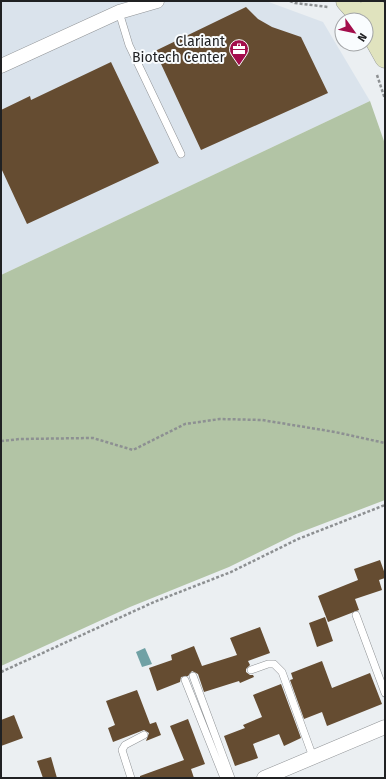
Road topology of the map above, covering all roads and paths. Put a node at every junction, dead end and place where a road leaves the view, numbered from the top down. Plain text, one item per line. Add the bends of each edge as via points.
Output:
1 (157, 1) edge
2 (290, 1) edge
3 (371, 1) edge
4 (127, 5) edge
5 (340, 5) edge
6 (351, 12) edge
7 (385, 29) edge
8 (374, 38) edge
9 (385, 58) edge
10 (1, 66) edge
11 (181, 154) dead end
12 (1, 441) edge
13 (385, 443) edge
14 (385, 506) edge
15 (356, 615) dead end
16 (251, 670) dead end
17 (1, 672) edge
18 (193, 676) dead end
19 (185, 680) dead end
20 (385, 693) edge
21 (385, 727) edge
22 (144, 735) dead end
23 (313, 757) junction
24 (132, 778) edge
25 (224, 778) edge
26 (231, 778) edge
27 (264, 778) edge

1 - 4 street
2 - 5 path via 308,5
3 - 7 main road
4 - 10 street
4 - 11 lane via 129,45
5 - 6 main road
8 - 9 main road
12 - 13 path via 94,438 133,450 185,424 220,419 262,420
14 - 17 path via 298,539 231,572 154,602
15 - 20 lane
16 - 23 lane via 274,664 282,672
18 - 26 lane
19 - 25 lane
21 - 23 street
22 - 24 lane via 125,745 122,750
23 - 27 street

